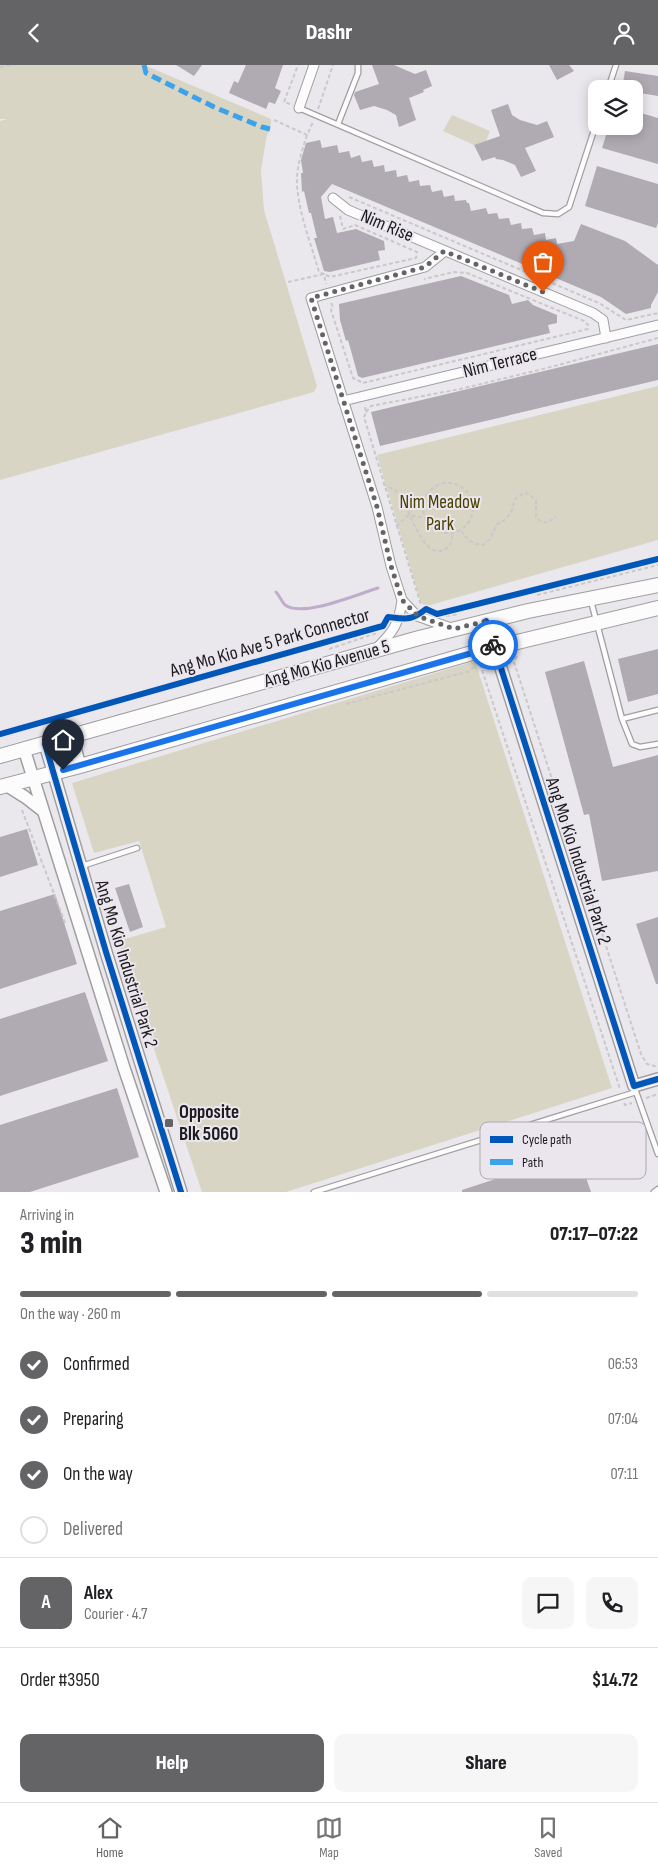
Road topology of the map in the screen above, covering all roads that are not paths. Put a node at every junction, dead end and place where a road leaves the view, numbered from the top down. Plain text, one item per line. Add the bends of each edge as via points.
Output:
1 (314, 65) edge
2 (358, 65) edge
3 (616, 65) edge
4 (611, 80) edge
5 (299, 108) joint
6 (338, 124) junction
7 (593, 135) edge
8 (333, 198) dead end
9 (444, 251) junction
10 (658, 325) edge
11 (606, 337) junction
12 (342, 401) junction
13 (658, 585) edge
14 (402, 600) junction
15 (591, 600) junction
16 (658, 608) edge
17 (486, 621) junction
18 (597, 624) junction
19 (454, 629) junction
20 (493, 647) junction
21 (375, 650) junction
22 (658, 710) edge
23 (622, 719) junction
24 (72, 736) junction
25 (45, 744) junction
26 (658, 744) edge
27 (24, 749) junction
28 (0, 757) edge
29 (80, 766) junction
30 (55, 772) junction
31 (33, 778) junction
32 (3, 786) edge
33 (43, 811) junction
34 (138, 847) dead end
35 (81, 866) junction
36 (658, 1079) edge
37 (635, 1089) junction
38 (541, 1122) edge
39 (480, 1141) edge
40 (658, 1154) edge
41 (658, 1189) edge
42 (166, 1192) edge
43 (181, 1192) edge
44 (314, 1192) edge
45 (654, 1192) edge

1 - 5 street
2 - 6 lane via 358,73
3 - 4 lane
5 - 6 lane
6 - 7 lane via 542,213 558,214 569,207
8 - 9 street, Nim Rise via 348,209
9 - 11 street, Nim Rise via 593,313 603,320
9 - 12 street, Nim Rise via 425,267 311,298
10 - 11 street, Nim Terrace
11 - 12 street, Nim Terrace
12 - 14 street via 377,507
13 - 15 main road, Ang Mo Kio Avenue 5
14 - 19 street via 418,616
14 - 21 street via 400,618
15 - 17 main road, Ang Mo Kio Avenue 5
15 - 18 lane
16 - 18 main road, Ang Mo Kio Avenue 5
17 - 19 main road, Ang Mo Kio Avenue 5
17 - 20 street, Ang Mo Kio Industrial Park 2
18 - 20 main road, Ang Mo Kio Avenue 5
18 - 23 lane
19 - 21 main road, Ang Mo Kio Avenue 5
20 - 29 main road, Ang Mo Kio Avenue 5
20 - 37 street, Ang Mo Kio Industrial Park 2
21 - 24 main road, Ang Mo Kio Avenue 5
22 - 23 lane
23 - 26 lane via 632,744 640,747
24 - 25 main road, Ang Mo Kio Avenue 5
24 - 29 street
25 - 27 main road, Ang Mo Kio Avenue 5
25 - 30 street, Ang Mo Kio Industrial Park 2
27 - 28 main road, Ang Mo Kio Avenue 5
27 - 31 street, Ang Mo Kio Industrial Park 2
29 - 30 main road, Ang Mo Kio Avenue 5
30 - 31 main road, Ang Mo Kio Avenue 5
30 - 35 street, Ang Mo Kio Industrial Park 2
31 - 32 main road, Ang Mo Kio Avenue 5
31 - 33 street, Ang Mo Kio Industrial Park 2
32 - 33 street
33 - 42 street, Ang Mo Kio Industrial Park 2
34 - 35 lane
35 - 43 street, Ang Mo Kio Industrial Park 2
36 - 37 street
37 - 38 lane via 622,1097
37 - 40 lane
39 - 44 lane
41 - 45 lane

